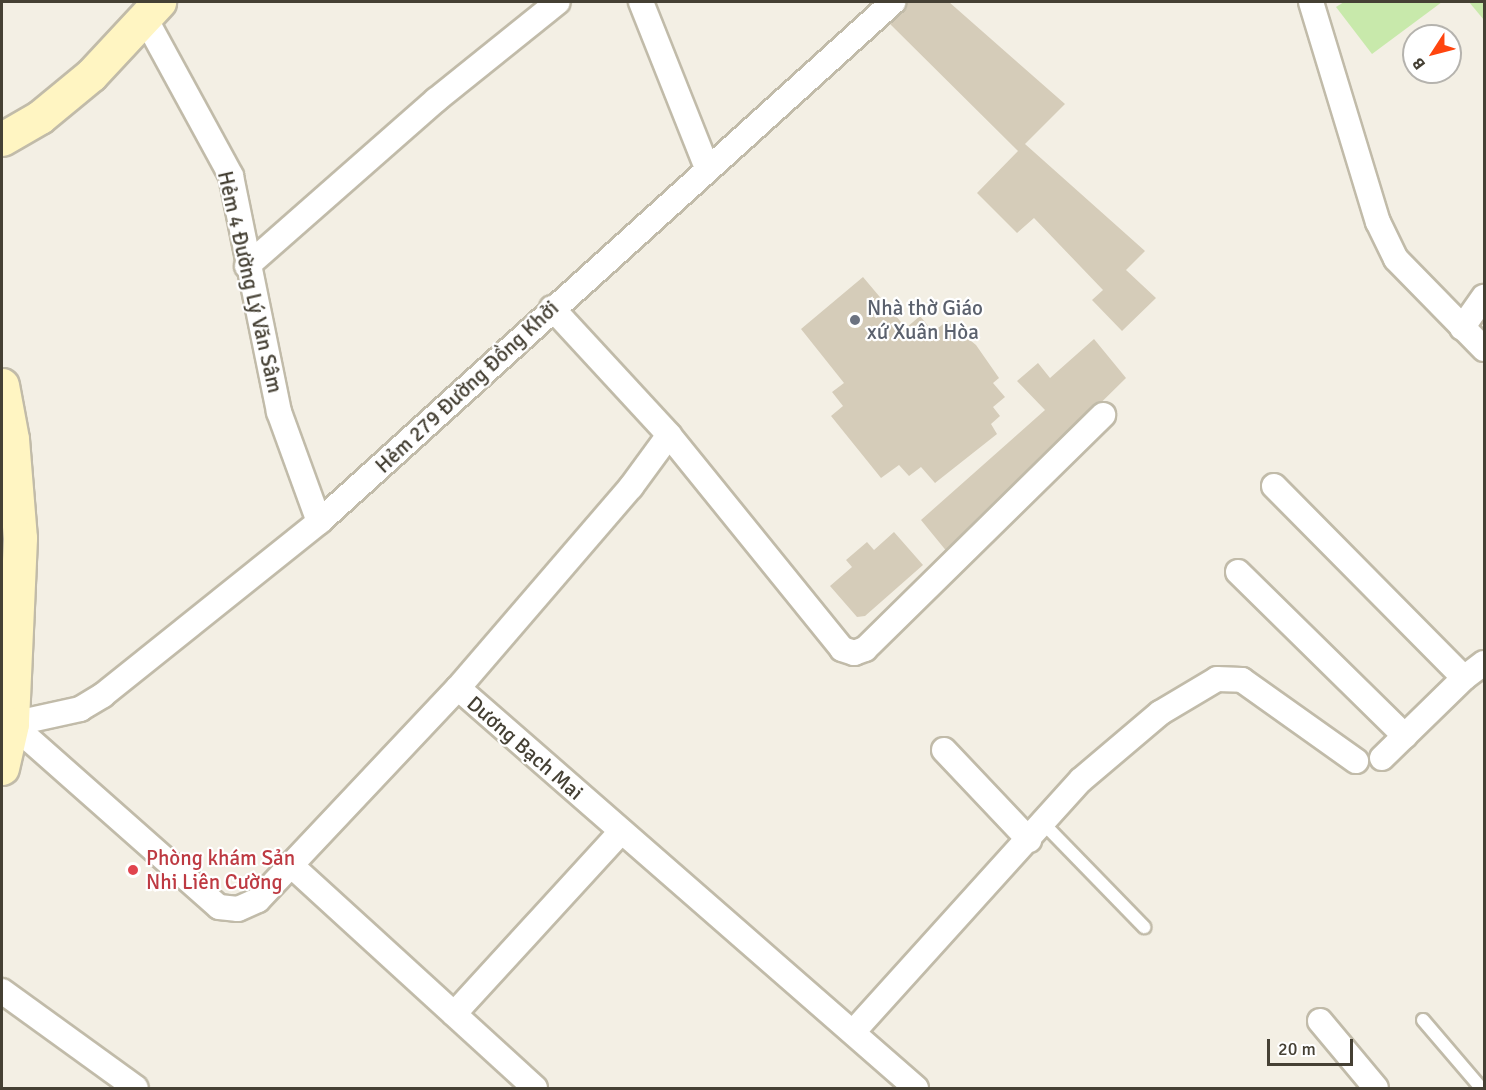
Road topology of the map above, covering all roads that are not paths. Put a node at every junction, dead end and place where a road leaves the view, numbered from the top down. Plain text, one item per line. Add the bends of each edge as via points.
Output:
1 (558, 2) edge
2 (641, 2) edge
3 (893, 2) edge
4 (1311, 2) edge
5 (152, 10) edge
6 (2, 139) edge
7 (707, 168) junction
8 (247, 266) junction
9 (1485, 297) edge
10 (552, 308) junction
11 (1462, 328) junction
12 (1485, 349) edge
13 (2, 385) edge
14 (1103, 415) dead end
15 (669, 435) junction
16 (1274, 486) dead end
17 (319, 522) junction
18 (1238, 572) dead end
19 (1485, 663) edge
20 (1464, 678) junction
21 (458, 688) junction
22 (12, 724) junction
23 (1405, 736) junction
24 (944, 750) dead end
25 (1382, 758) dead end
26 (1356, 761) dead end
27 (2, 768) edge
28 (621, 832) junction
29 (1036, 832) junction
30 (292, 866) junction
31 (1144, 927) dead end
32 (2, 992) edge
33 (454, 1014) junction
34 (1423, 1020) dead end
35 (1320, 1021) dead end
36 (854, 1031) junction
37 (136, 1089) edge
38 (535, 1089) edge
39 (916, 1089) edge
40 (1376, 1089) edge
41 (1481, 1089) edge

1 - 8 street via 436,100
2 - 7 street
3 - 7 street, Hẻm 279 Đường Đồng Khởi
4 - 11 street via 1378,222 1396,259
5 - 6 main road via 63,100
5 - 8 street, Hẻm 4 Đường Lý Văn Sâm via 231,176
7 - 10 street, Hẻm 279 Đường Đồng Khởi
8 - 17 street, Hẻm 4 Đường Lý Văn Sâm via 279,412
9 - 11 street
10 - 15 street
10 - 17 street, Hẻm 279 Đường Đồng Khởi
11 - 12 street
13 - 22 main road via 12,439 20,538
14 - 15 street via 865,649 854,653 842,650
15 - 21 street via 631,487
16 - 20 street
17 - 22 street, Hẻm 279 Đường Đồng Khởi via 103,695 80,709
18 - 23 street
19 - 20 street
20 - 23 street
21 - 28 street, Dương Bạch Mai
21 - 30 street, Dương Bạch Mai
22 - 27 main road
22 - 30 street, Dương Bạch Mai via 219,907 238,909 258,900
23 - 25 street
24 - 29 street
26 - 29 street via 1242,680 1216,679 1119,744
28 - 33 street
28 - 36 street, Dương Bạch Mai
29 - 31 lane
29 - 36 street
30 - 33 street
32 - 37 street
33 - 38 street
34 - 41 lane
35 - 40 street
36 - 39 street, Dương Bạch Mai

